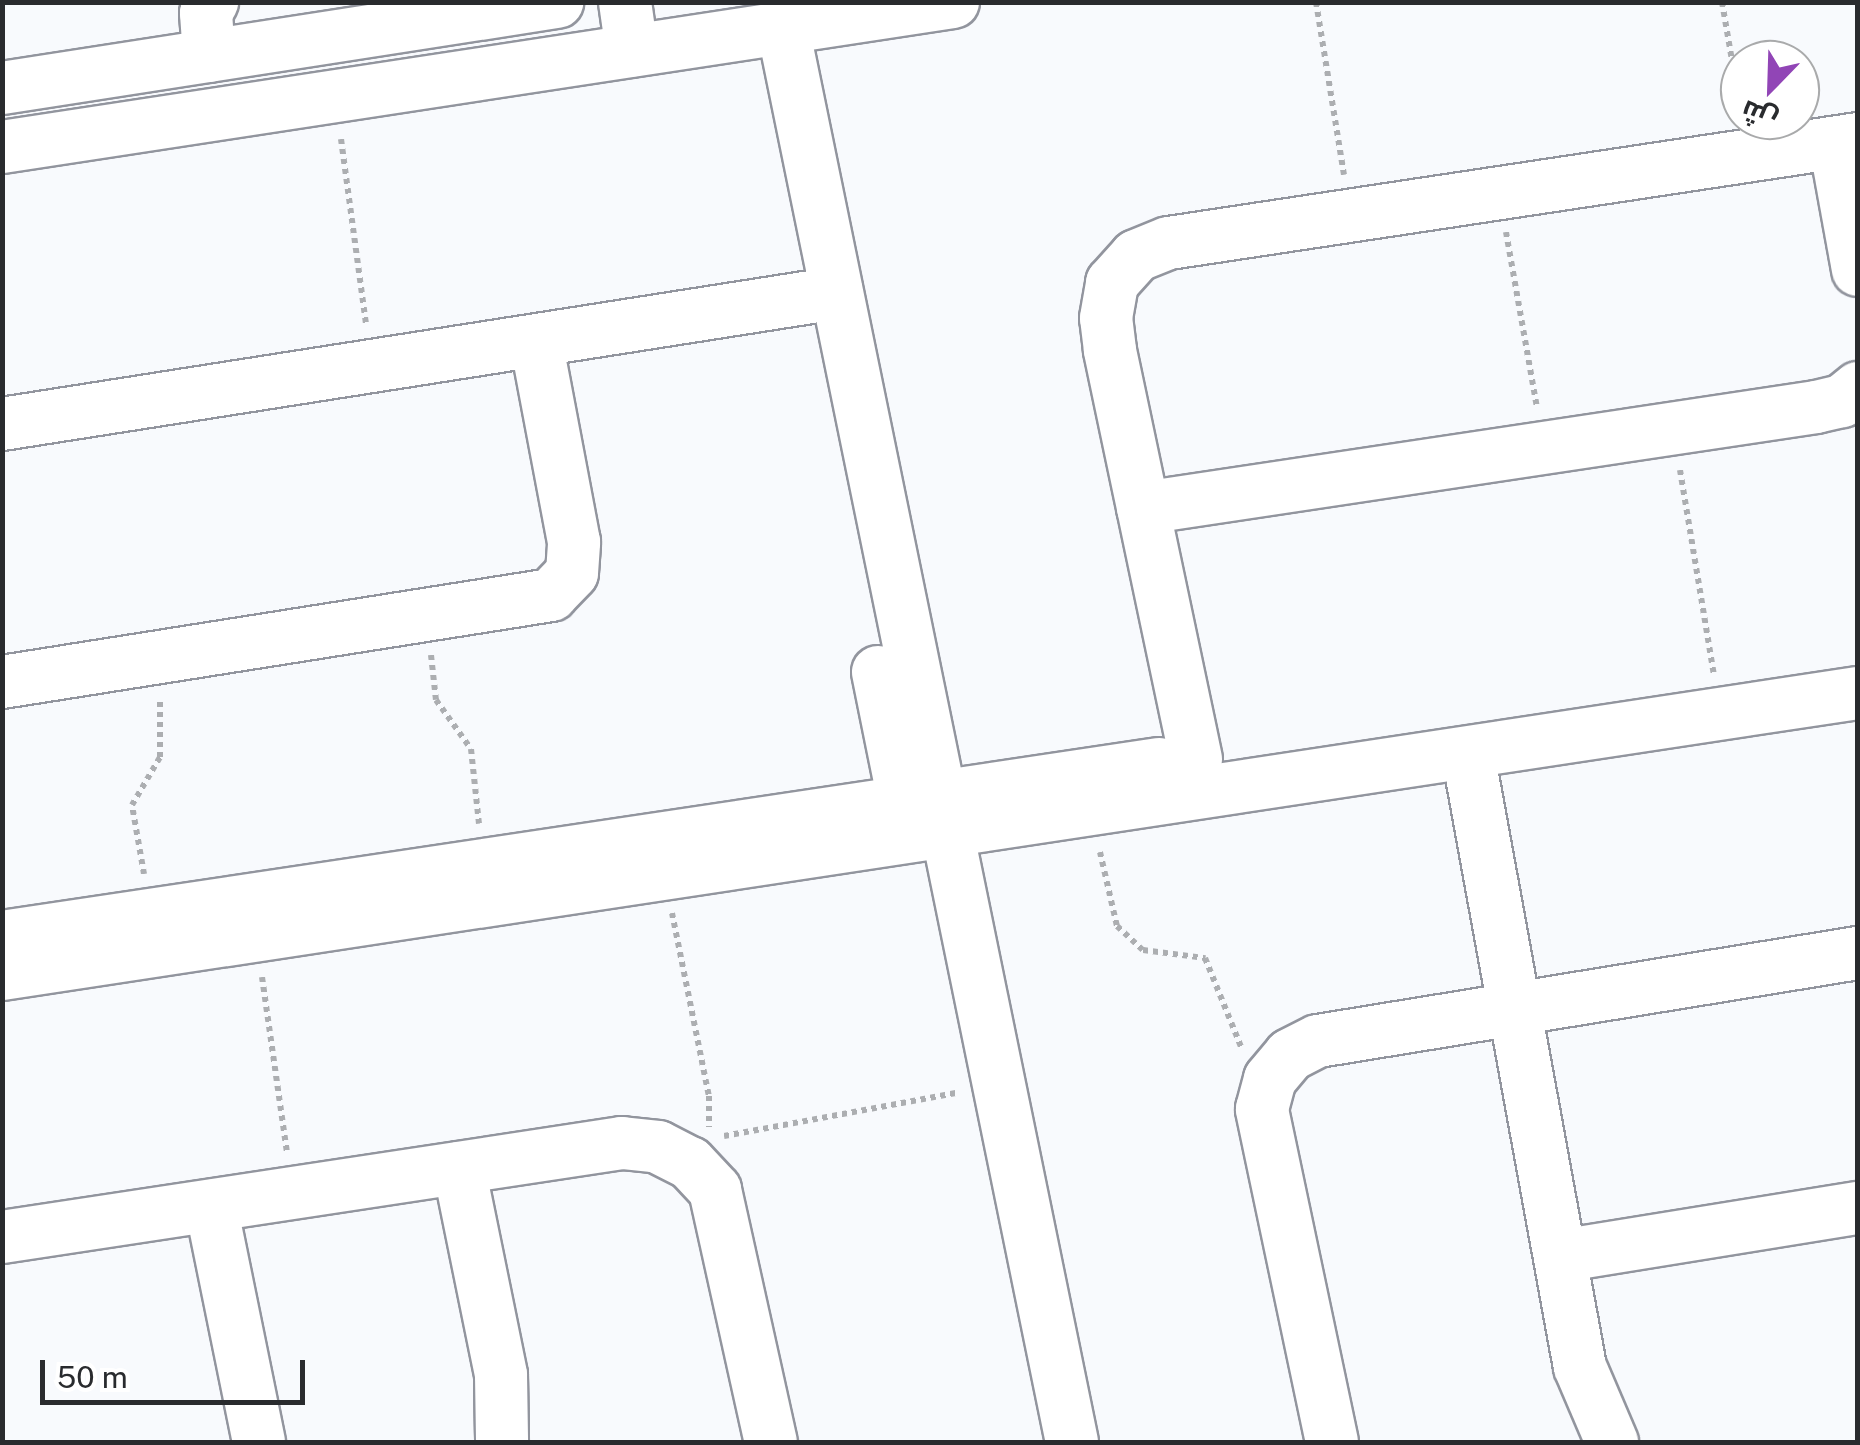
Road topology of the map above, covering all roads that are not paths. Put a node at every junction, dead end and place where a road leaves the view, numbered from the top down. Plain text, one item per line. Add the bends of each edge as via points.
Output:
1 (212, 2) edge
2 (557, 2) edge
3 (953, 2) edge
4 (494, 7) edge
5 (628, 27) edge
6 (765, 31) junction
7 (208, 56) junction
8 (2, 88) edge
9 (1846, 141) edge
10 (2, 148) edge
11 (1858, 270) edge
12 (820, 296) junction
13 (536, 341) junction
14 (1858, 388) edge
15 (2, 424) edge
16 (1142, 508) junction
17 (1858, 660) edge
18 (2, 682) edge
19 (1858, 693) edge
20 (1468, 754) junction
21 (1196, 759) junction
22 (926, 818) junction
23 (2, 937) edge
24 (1858, 953) edge
25 (2, 974) edge
26 (1514, 1008) junction
27 (459, 1168) junction
28 (211, 1206) junction
29 (1858, 1208) edge
30 (2, 1237) edge
31 (1560, 1256) junction
32 (259, 1442) edge
33 (502, 1442) edge
34 (772, 1442) edge
35 (1035, 1442) edge
36 (1072, 1442) edge
37 (1332, 1442) edge
38 (1612, 1442) edge

1 - 7 street via 206,14
2 - 4 street
3 - 6 street
4 - 7 street
5 - 6 street
5 - 10 street via 335,100
6 - 12 street
7 - 8 street
9 - 11 street
9 - 16 street via 1169,243 1136,256 1112,284 1106,318
12 - 13 street
12 - 22 street
13 - 15 street
13 - 18 street via 574,542 572,573 552,595
14 - 16 street via 1842,401
16 - 21 street
17 - 21 street
19 - 20 street
20 - 22 street via 1091,812
20 - 26 street
21 - 22 street
22 - 23 street via 484,865
22 - 25 street via 664,878
22 - 35 street via 964,1092
22 - 36 street
24 - 26 street
26 - 31 street
26 - 37 street via 1318,1041 1280,1066 1262,1109
27 - 28 street
27 - 33 street via 502,1376
27 - 34 street via 622,1144 658,1147 690,1163 715,1190 728,1224
28 - 30 street
28 - 32 street
29 - 31 street
31 - 38 street via 1580,1368

